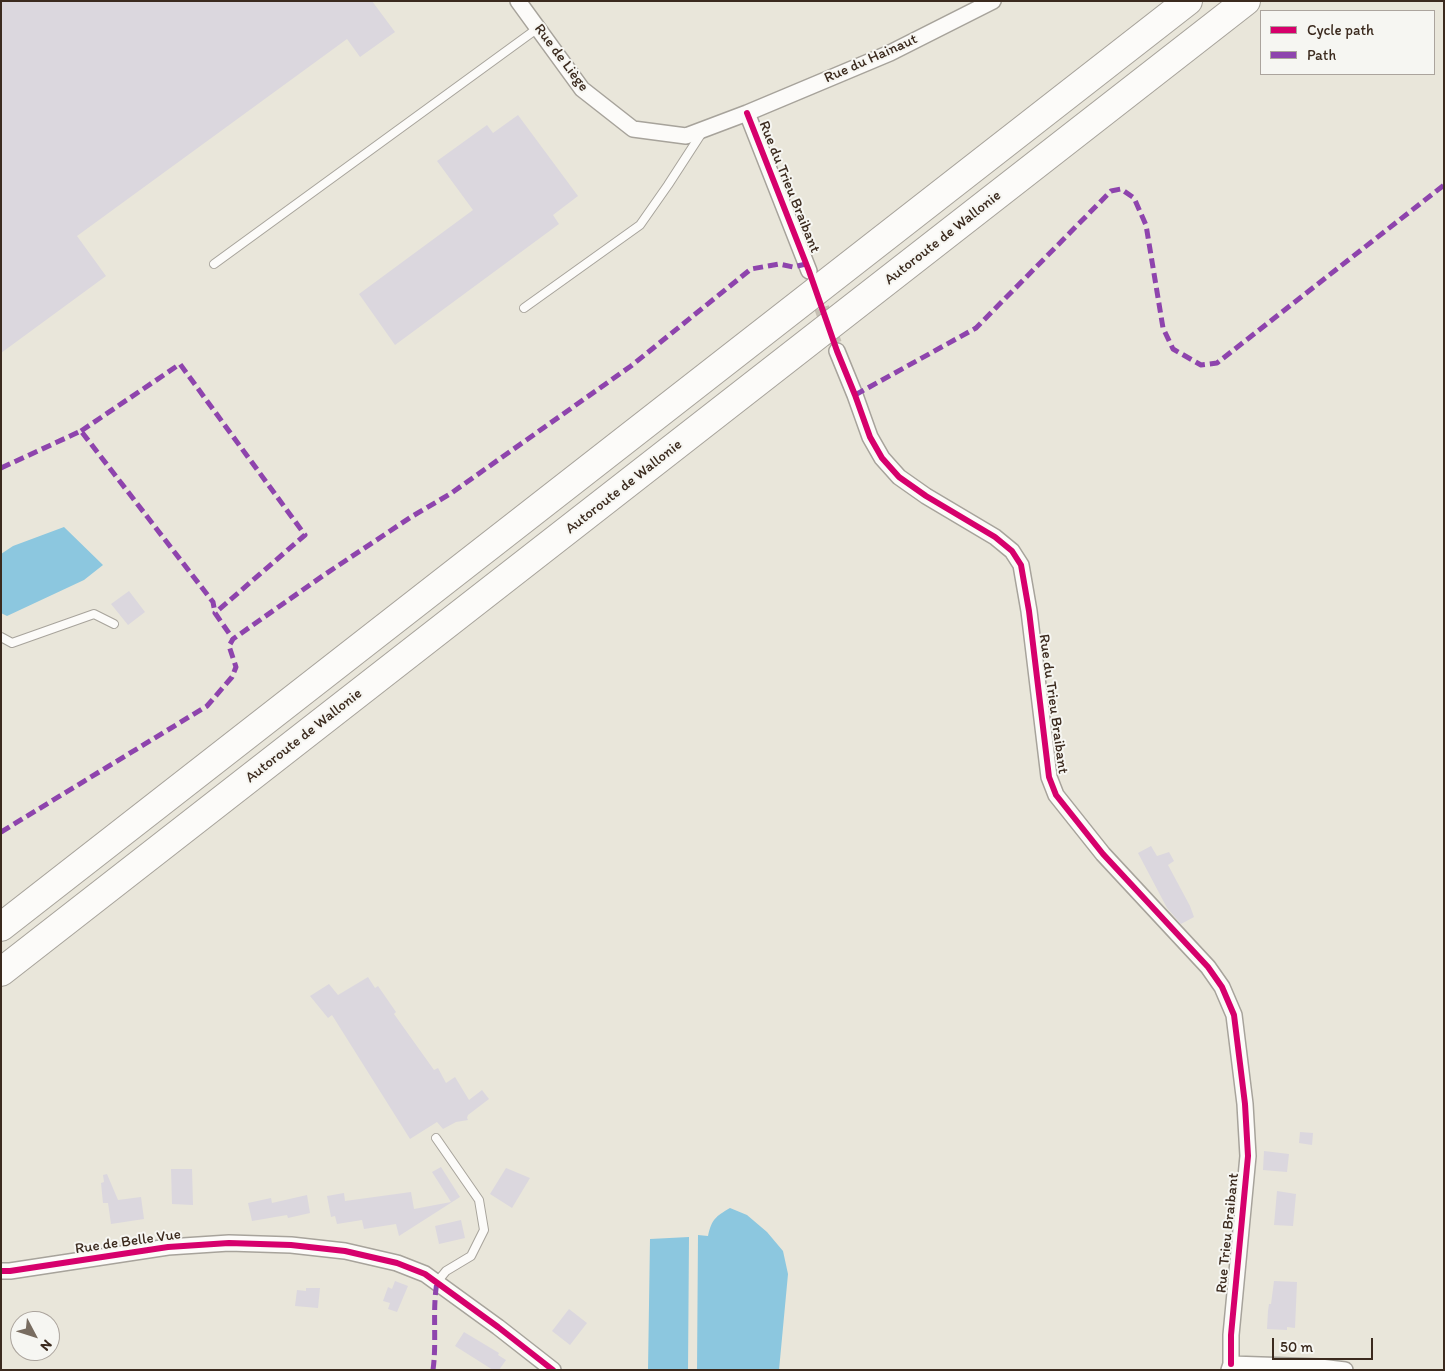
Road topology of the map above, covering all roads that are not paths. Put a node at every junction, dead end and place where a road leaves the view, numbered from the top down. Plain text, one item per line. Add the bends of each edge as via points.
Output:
1 (518, 1) edge
2 (993, 1) edge
3 (1188, 1) edge
4 (1246, 1) edge
5 (538, 28) junction
6 (746, 113) junction
7 (705, 129) junction
8 (214, 264) dead end
9 (809, 271) tunnel mouth
10 (524, 308) dead end
11 (837, 351) tunnel mouth
12 (114, 624) dead end
13 (1, 637) edge
14 (1, 927) edge
15 (1, 972) edge
16 (1245, 1104) joint
17 (436, 1138) dead end
18 (1, 1271) edge
19 (437, 1282) junction
20 (1230, 1367) edge
21 (553, 1370) edge
22 (1345, 1370) edge

1 - 5 street, Rue de Liège
2 - 6 street, Rue du Hainaut via 890,52
3 - 14 highway
4 - 15 highway, Autoroute de Wallonie
5 - 7 street, Rue de Liège via 582,89 633,129 686,136
5 - 8 lane
6 - 7 street, Rue de Liège
6 - 9 street, Rue du Trieu Braibant
7 - 10 lane via 640,225
11 - 16 street, Rue du Trieu Braibant via 870,437 882,458 899,477 926,496 995,537 1012,551 1021,565 1049,777 1056,795 1102,854 1208,967 1222,987 1234,1015
12 - 13 lane via 94,614 12,642
16 - 20 street, Rue Trieu Braibant via 1248,1156
17 - 19 lane via 479,1200 484,1230 470,1256
18 - 19 street, Rue de Belle Vue via 168,1247 229,1243 346,1251 397,1263
19 - 21 street, Rue de Belle Vue
20 - 22 street, Rue Trieu Braibant

